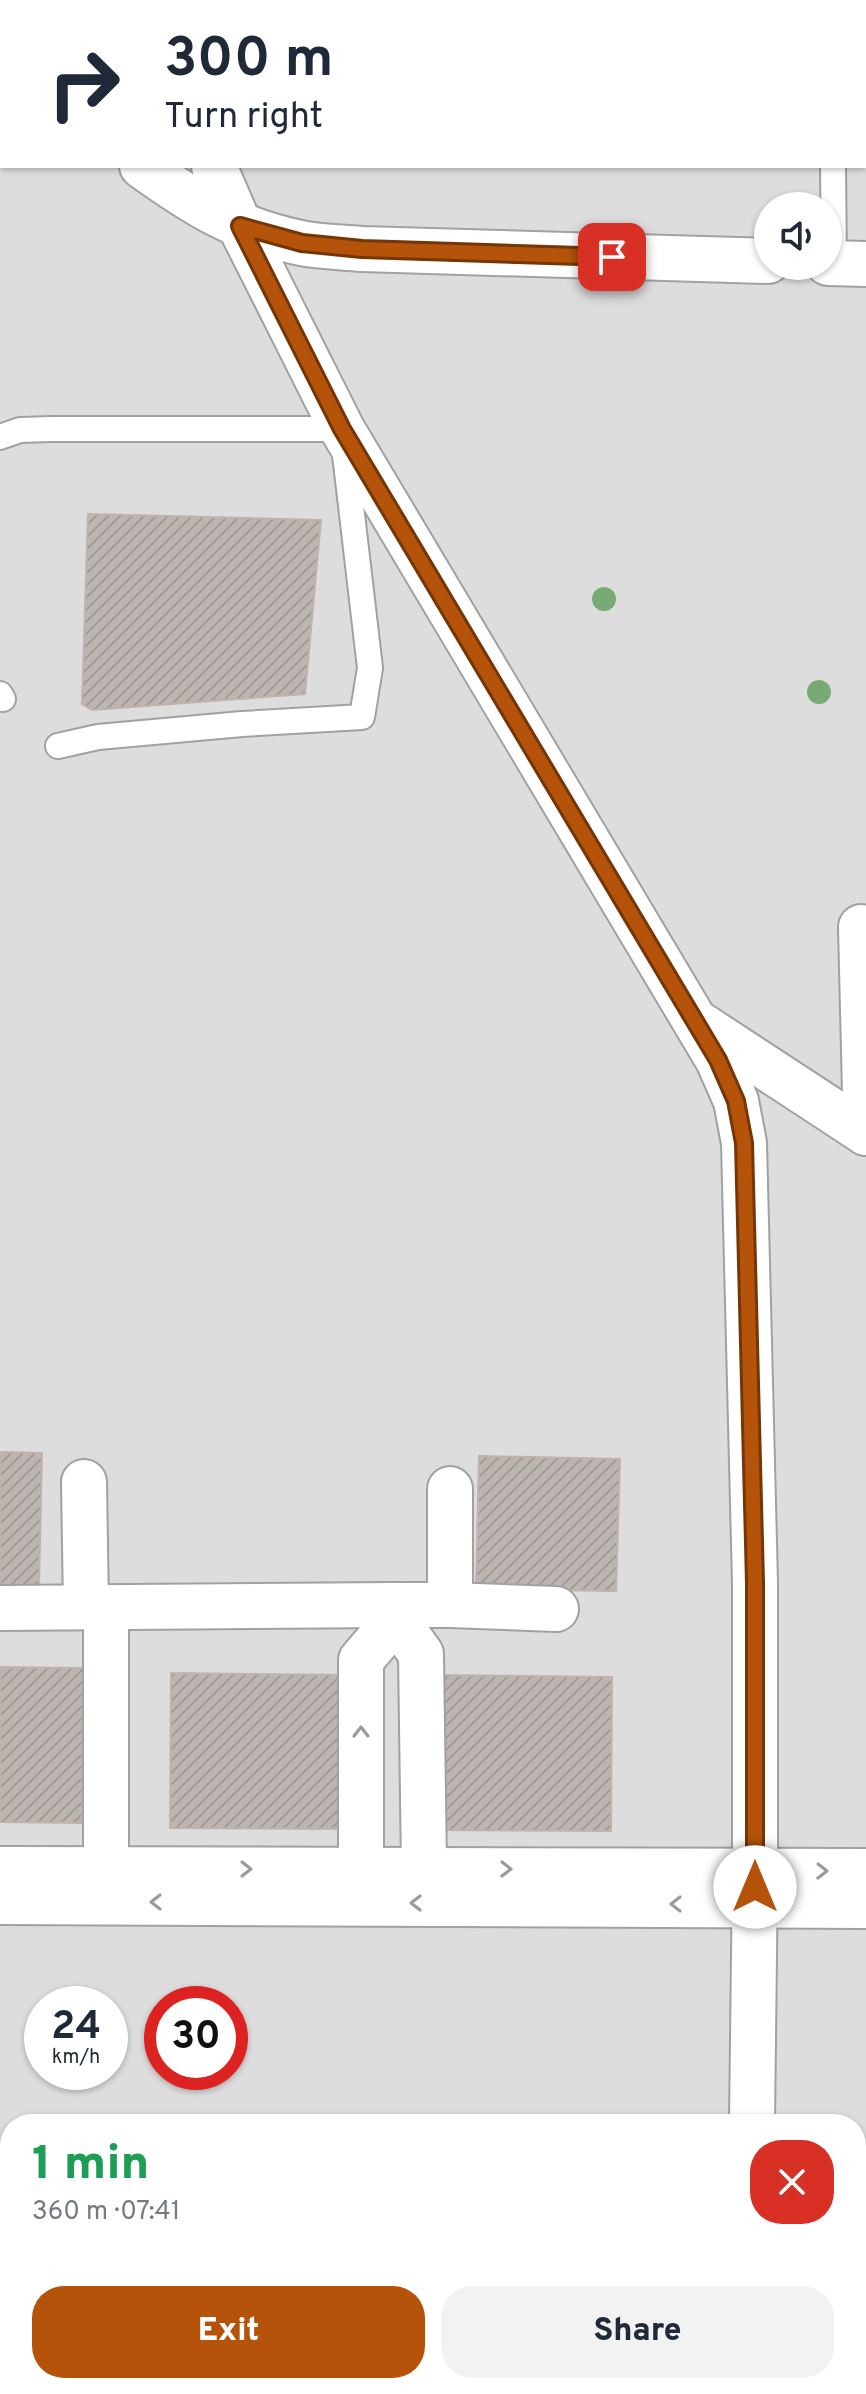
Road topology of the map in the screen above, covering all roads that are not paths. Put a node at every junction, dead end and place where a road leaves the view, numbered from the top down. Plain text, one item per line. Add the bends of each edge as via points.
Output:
1 (145, 168) edge
2 (215, 168) edge
3 (833, 168) edge
4 (240, 226) junction
5 (754, 261) edge
6 (843, 263) edge
7 (342, 429) junction
8 (0, 437) edge
9 (58, 746) dead end
10 (861, 927) dead end
11 (693, 1020) junction
12 (866, 1133) edge
13 (84, 1482) dead end
14 (450, 1489) dead end
15 (450, 1605) junction
16 (96, 1607) junction
17 (0, 1608) edge
18 (556, 1609) dead end
19 (396, 1612) junction
20 (0, 1869) edge
21 (106, 1869) junction
22 (424, 1869) junction
23 (361, 1870) junction
24 (866, 1871) edge
25 (755, 1887) junction
26 (0, 1902) edge
27 (866, 1906) edge
28 (752, 2114) edge

1 - 4 street via 191,201
2 - 4 street
3 - 6 lane
4 - 5 street via 302,243 362,249
4 - 7 street
7 - 8 lane via 52,429
7 - 9 lane via 370,668 362,717 98,737
7 - 11 street
10 - 12 street
11 - 12 street
11 - 25 street via 736,1101 744,1143 755,1583
13 - 16 street
14 - 15 street
15 - 18 street
15 - 19 street
16 - 17 street
16 - 19 street
16 - 21 street
19 - 22 street via 421,1654
23 -> 19 street via 361,1660
20 - 21 street
21 -> 23 street
22 - 23 street
22 -> 25 street
25 -> 24 street
25 -> 26 street
25 - 27 street
25 - 28 street

